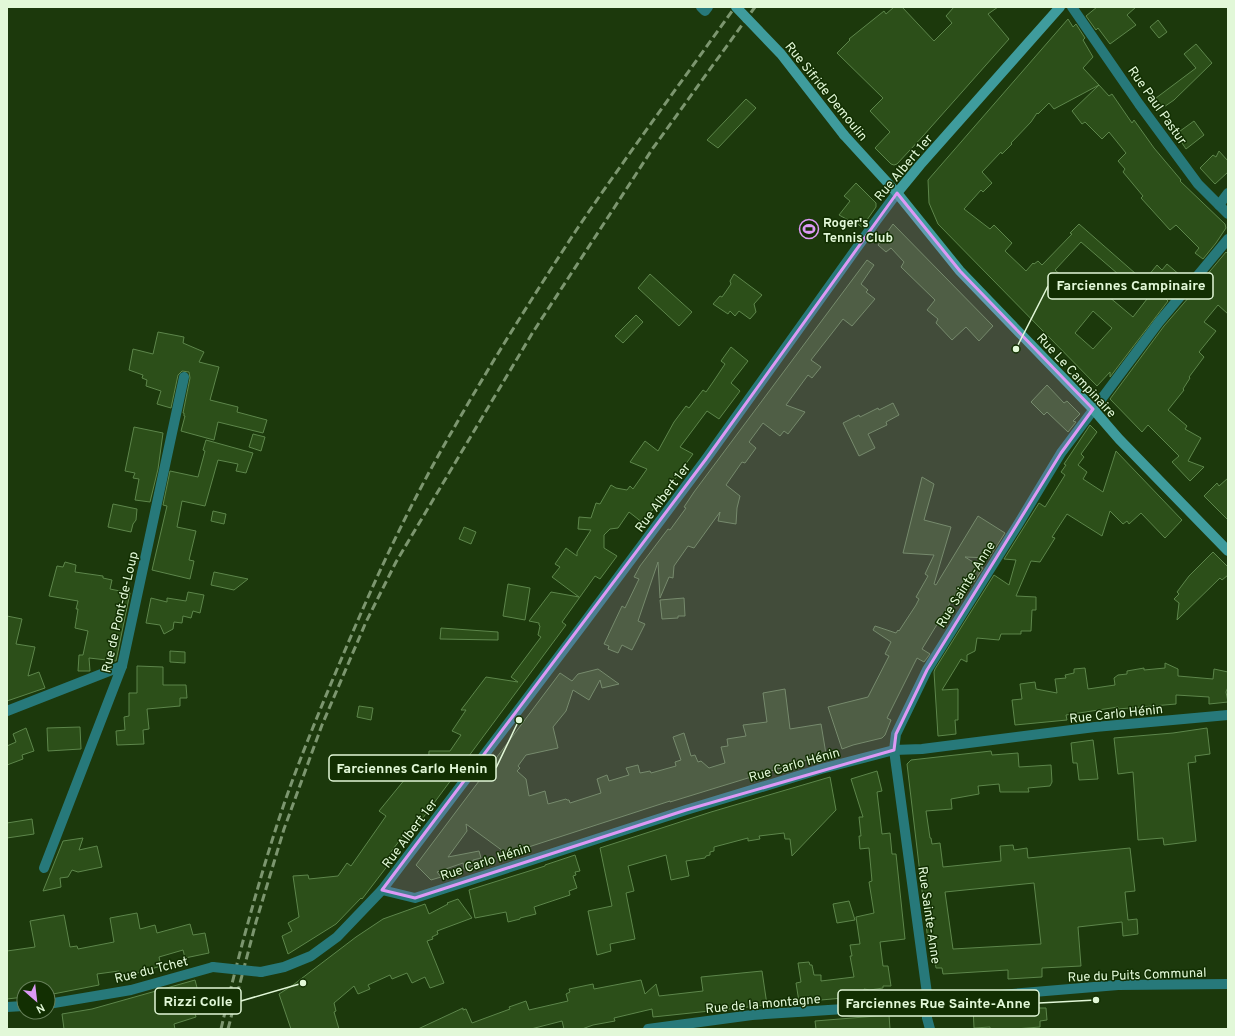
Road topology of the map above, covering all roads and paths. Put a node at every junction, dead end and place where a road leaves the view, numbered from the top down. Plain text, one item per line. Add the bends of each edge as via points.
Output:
1 (701, 7) edge
2 (708, 7) edge
3 (736, 7) edge
4 (1060, 7) edge
5 (1072, 7) edge
6 (897, 193) junction
7 (1228, 193) edge
8 (1219, 205) junction
9 (1228, 214) edge
10 (1228, 239) edge
11 (184, 377) dead end
12 (1093, 409) junction
13 (1228, 551) edge
14 (122, 666) junction
15 (7, 711) edge
16 (1228, 715) edge
17 (894, 750) junction
18 (44, 868) dead end
19 (382, 890) junction
20 (261, 972) joint
21 (1228, 984) edge
22 (928, 1001) junction
23 (56, 1003) edge
24 (648, 1029) edge
25 (930, 1029) edge

1 - 2 street via 705,11
3 - 6 main road, Rue Sifride Demoulin, bridge via 781,54 844,135
4 - 6 main road, Rue Albert 1er
5 - 8 street, Rue Paul Pastur via 1198,184
6 - 12 main road, Rue Le Campinaire via 960,271
6 - 19 street, Rue Albert 1er via 702,465
7 - 8 street
8 - 9 street, Rue Paul Pastur
10 - 12 street, Rue Sainte-Anne via 1159,322
11 - 14 street, Rue de Pont-de-Loup
12 - 13 main road, Rue Le Campinaire
12 - 17 street, Rue Sainte-Anne via 1061,453 927,670 896,734
14 - 15 street
14 - 18 street, Rue de Pont-de-Loup
16 - 17 street, Rue Carlo Hénin
17 - 19 street, Rue Carlo Hénin via 686,810 414,898
17 - 22 street, Rue Sainte-Anne
19 - 20 street, Rue Albert 1er via 337,936 311,956 284,967
20 - 23 street, Rue du Tchet, bridge via 213,967 131,990
21 - 22 street, Rue du Puits Communal via 1118,985
22 - 24 street, Rue de la montagne via 752,1015
22 - 25 street, Rue Sainte-Anne via 927,1018

